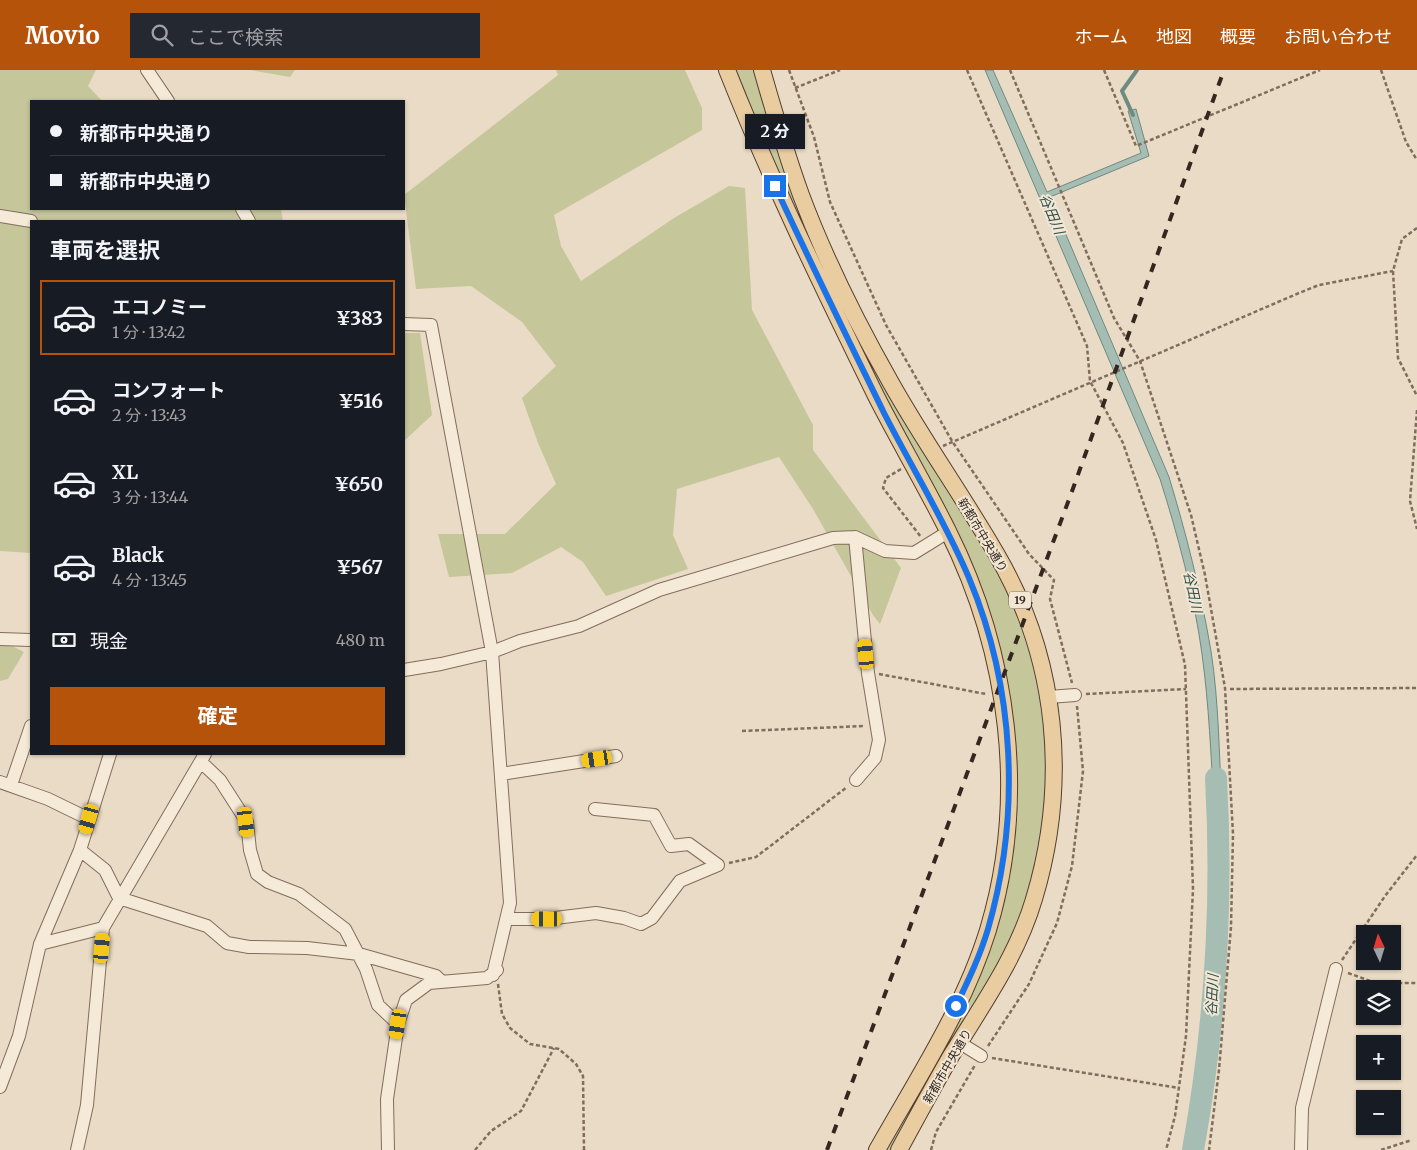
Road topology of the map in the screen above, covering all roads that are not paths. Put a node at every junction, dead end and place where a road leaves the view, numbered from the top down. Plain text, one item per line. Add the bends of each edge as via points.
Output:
1 (147, 70) edge
2 (727, 70) edge
3 (762, 70) edge
4 (167, 100) edge
5 (0, 216) edge
6 (30, 221) edge
7 (405, 324) edge
8 (948, 532) junction
9 (856, 537) junction
10 (0, 639) edge
11 (30, 640) edge
12 (492, 652) junction
13 (405, 670) edge
14 (1075, 695) road end
15 (1049, 697) junction
16 (30, 728) edge
17 (110, 755) edge
18 (616, 756) dead end
19 (203, 758) edge
20 (501, 774) junction
21 (856, 780) road end
22 (5, 783) edge
23 (595, 809) dead end
24 (89, 819) junction
25 (80, 850) junction
26 (119, 898) junction
27 (507, 919) junction
28 (104, 928) junction
29 (40, 944) junction
30 (359, 954) junction
31 (1336, 969) road end
32 (442, 982) junction
33 (398, 1024) junction
34 (960, 1043) junction
35 (981, 1056) road end
36 (0, 1086) edge
37 (77, 1150) edge
38 (388, 1150) edge
39 (877, 1150) edge
40 (899, 1150) edge
41 (1301, 1150) edge

1 - 4 street
2 - 8 main road, 新都市中央通り via 759,151 825,293
3 - 15 main road, 新都市中央通り / 19 via 784,146 821,242 889,381 998,557 1020,600 1037,645
5 - 6 street
7 - 12 street via 431,326
8 - 9 street via 914,553 885,552
8 - 39 main road, 新都市中央通り via 970,580 996,660 1003,695 1010,784 1006,842 996,899 977,961 942,1036
9 - 12 street via 833,538 659,590 579,626 520,640
9 - 21 street via 868,673 879,740 875,758
10 - 11 street
12 - 13 street
12 - 20 street
14 - 15 street
15 - 34 main road, 新都市中央通り / 19 via 1055,761 1053,811 1043,869 1013,952
16 - 22 street
17 - 24 street
18 - 20 street
19 - 26 street
19 - 30 street via 246,822 257,874 299,894 346,929
20 - 27 street via 510,903
22 - 24 street
23 - 27 street via 654,815 671,846 689,844 718,865 680,881 652,918 641,924 596,913 547,919
24 - 25 street
25 - 26 street via 104,870
25 - 29 street
26 - 28 street
26 - 30 street via 207,926 227,943
27 - 32 street via 495,973 487,978
28 - 29 street
28 - 37 street via 87,1105
29 - 36 street via 19,1036
30 - 32 street via 436,976
30 - 33 street via 378,1005
31 - 41 street via 1302,1108
32 - 33 street via 430,983 406,1000
33 - 38 street via 387,1100
34 - 35 street
34 - 40 main road, 新都市中央通り / 19

